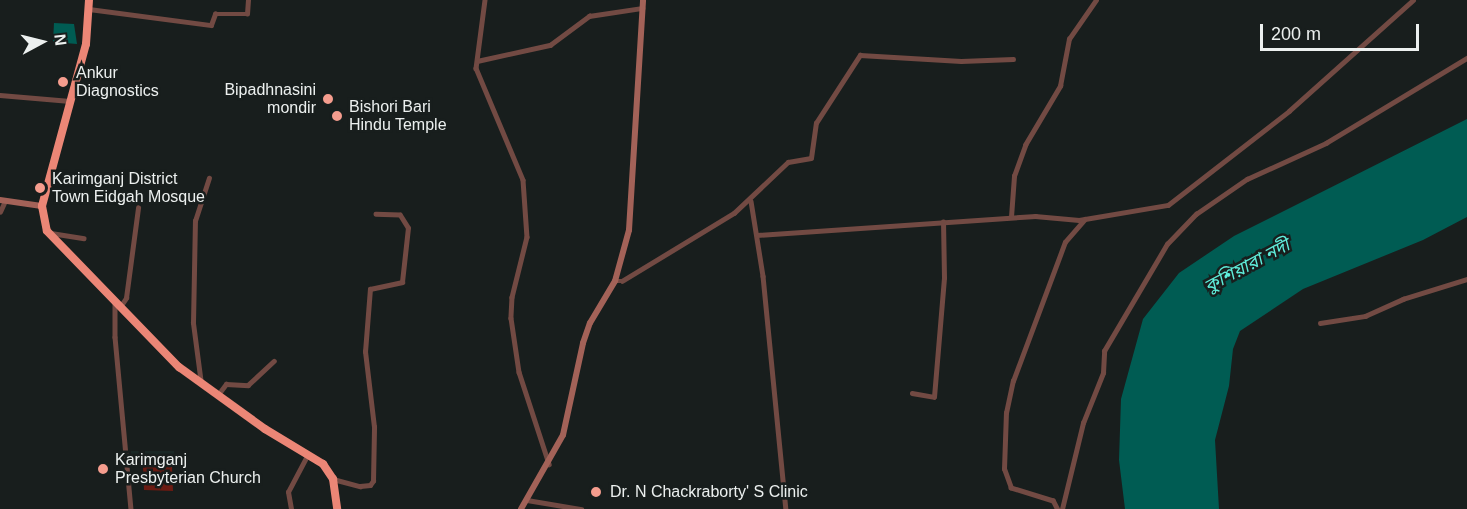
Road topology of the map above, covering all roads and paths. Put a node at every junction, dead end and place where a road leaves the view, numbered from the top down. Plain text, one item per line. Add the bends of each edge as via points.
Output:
1 (89, 0) edge
2 (248, 0) edge
3 (485, 0) edge
4 (643, 0) edge
5 (1096, 0) edge
6 (1413, 0) edge
7 (642, 8) junction
8 (88, 9) junction
9 (1467, 58) edge
10 (1013, 59) dead end
11 (477, 61) junction
12 (0, 95) edge
13 (70, 101) junction
14 (210, 178) dead end
15 (3, 200) edge
16 (751, 201) junction
17 (42, 206) junction
18 (138, 208) dead end
19 (0, 212) edge
20 (376, 214) dead end
21 (1011, 217) junction
22 (1085, 219) junction
23 (943, 222) junction
24 (48, 233) junction
25 (757, 235) junction
26 (84, 238) dead end
27 (1467, 279) edge
28 (615, 281) junction
29 (117, 304) junction
30 (1320, 323) dead end
31 (273, 361) dead end
32 (201, 384) junction
33 (912, 393) dead end
34 (217, 396) junction
35 (307, 456) junction
36 (549, 464) junction
37 (333, 479) junction
38 (527, 500) junction
39 (131, 509) edge
40 (291, 509) edge
41 (337, 509) edge
42 (521, 509) edge
43 (581, 509) edge
44 (786, 509) edge
45 (1057, 509) edge
46 (1062, 509) edge

1 - 8 highway
2 - 8 street via 247,14 215,14 211,25
3 - 11 street
4 - 7 main road
5 - 21 street via 1069,39 1060,86 1025,145 1014,176
6 - 22 street via 1289,111 1194,188 1168,205
7 - 11 street via 597,14 550,45
7 - 28 main road via 629,230
8 - 13 highway via 86,44
9 - 46 street via 1326,143 1247,179 1167,243 1104,351 1103,373 1083,423
10 - 16 street via 961,61 860,55 816,123 811,158 788,162
11 - 36 street via 476,68 523,180 527,237 510,318 519,372
12 - 13 street
13 - 17 highway
14 - 32 street via 195,221 193,323
15 - 17 main road
15 - 19 street
16 - 25 street
16 - 28 street via 622,281
17 - 24 highway
18 - 29 street via 126,298
20 - 37 street via 400,214 408,228 402,282 370,289 364,352 374,427 373,481 360,486
21 - 22 street
21 - 23 street
22 - 45 street via 1065,242 1013,381 1006,414 1004,468 1011,488 1053,501
23 - 25 street
23 - 33 street via 944,278 934,397
24 - 26 street
24 - 29 highway
25 - 44 street
27 - 30 street via 1403,298 1365,315
28 - 36 main road via 590,323 569,415
29 - 32 highway
29 - 39 street via 115,337
31 - 34 street via 248,385 226,384
32 - 34 highway
34 - 35 highway
35 - 37 highway via 323,464
35 - 40 street via 288,492
36 - 38 main road
37 - 41 highway
38 - 42 main road
38 - 43 street

